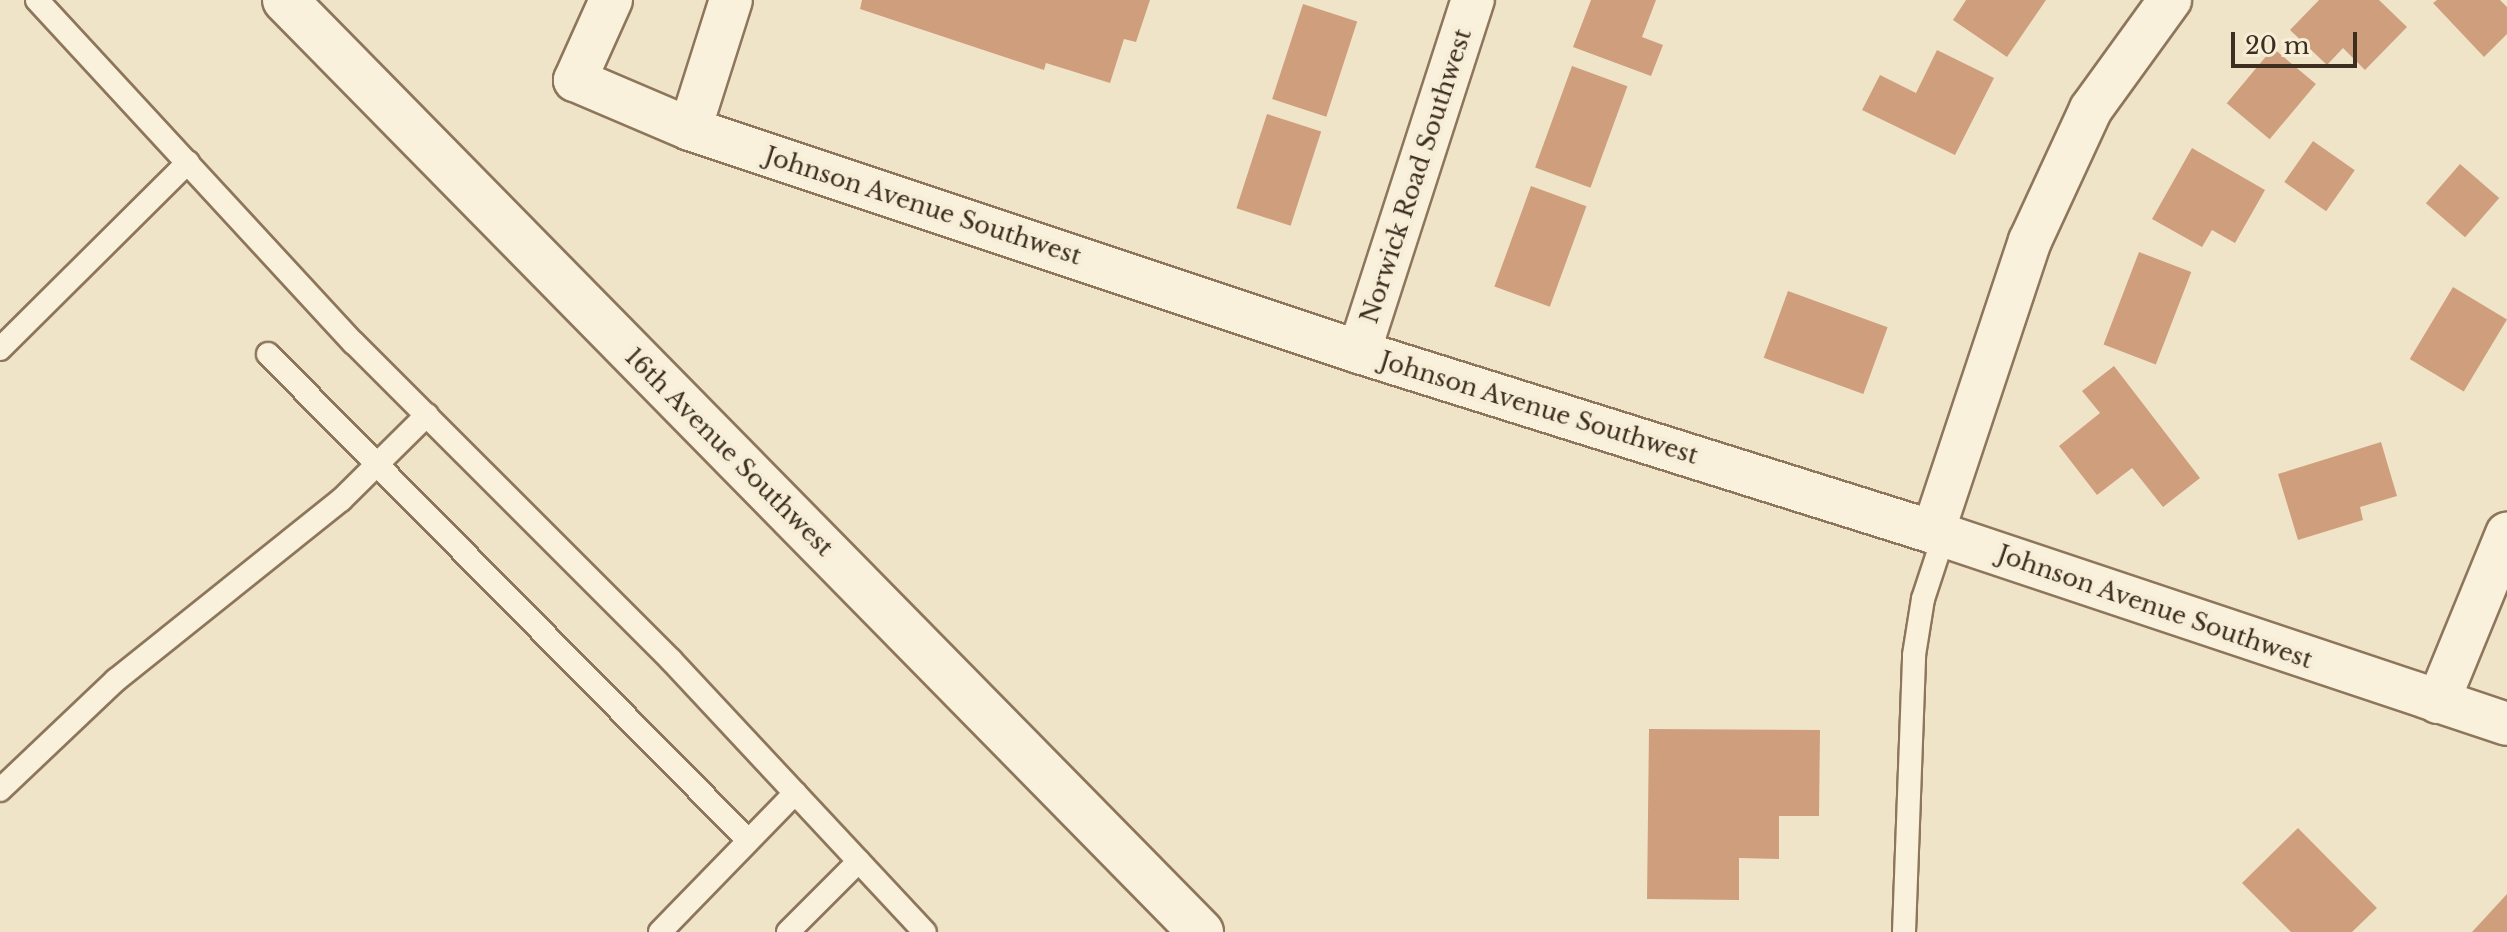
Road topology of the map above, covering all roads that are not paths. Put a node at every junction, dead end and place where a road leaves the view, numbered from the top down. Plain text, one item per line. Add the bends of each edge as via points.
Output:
1 (37, 0) edge
2 (285, 0) edge
3 (611, 0) edge
4 (731, 0) edge
5 (1473, 0) edge
6 (2170, 0) edge
7 (690, 129) junction
8 (188, 162) junction
9 (0, 349) edge
10 (1359, 352) junction
11 (268, 354) dead end
12 (427, 415) junction
13 (378, 462) junction
14 (1938, 534) junction
15 (2507, 534) edge
16 (2438, 702) junction
17 (2507, 724) edge
18 (0, 790) edge
19 (795, 793) junction
20 (749, 841) junction
21 (859, 861) junction
22 (1190, 923) edge
23 (660, 932) edge
24 (788, 932) edge
25 (925, 932) edge
26 (1904, 932) edge

1 - 8 lane
2 - 22 main road, 16th Avenue Southwest
3 - 7 street, Johnson Avenue Southwest via 575,80
4 - 7 street
5 - 10 street, Norwick Road Southwest
6 - 14 street via 2091,109 2030,241
7 - 10 street, Johnson Avenue Southwest
8 - 9 lane
8 - 12 lane
10 - 14 street, Johnson Avenue Southwest
11 - 13 lane
12 - 13 lane
12 - 19 lane
13 - 18 lane via 341,500 116,680
13 - 20 lane
14 - 16 street, Johnson Avenue Southwest
14 - 26 lane via 1914,655
15 - 16 street
16 - 17 street, Johnson Avenue Southwest
19 - 20 lane
19 - 21 lane
20 - 23 lane
21 - 24 lane
21 - 25 lane

